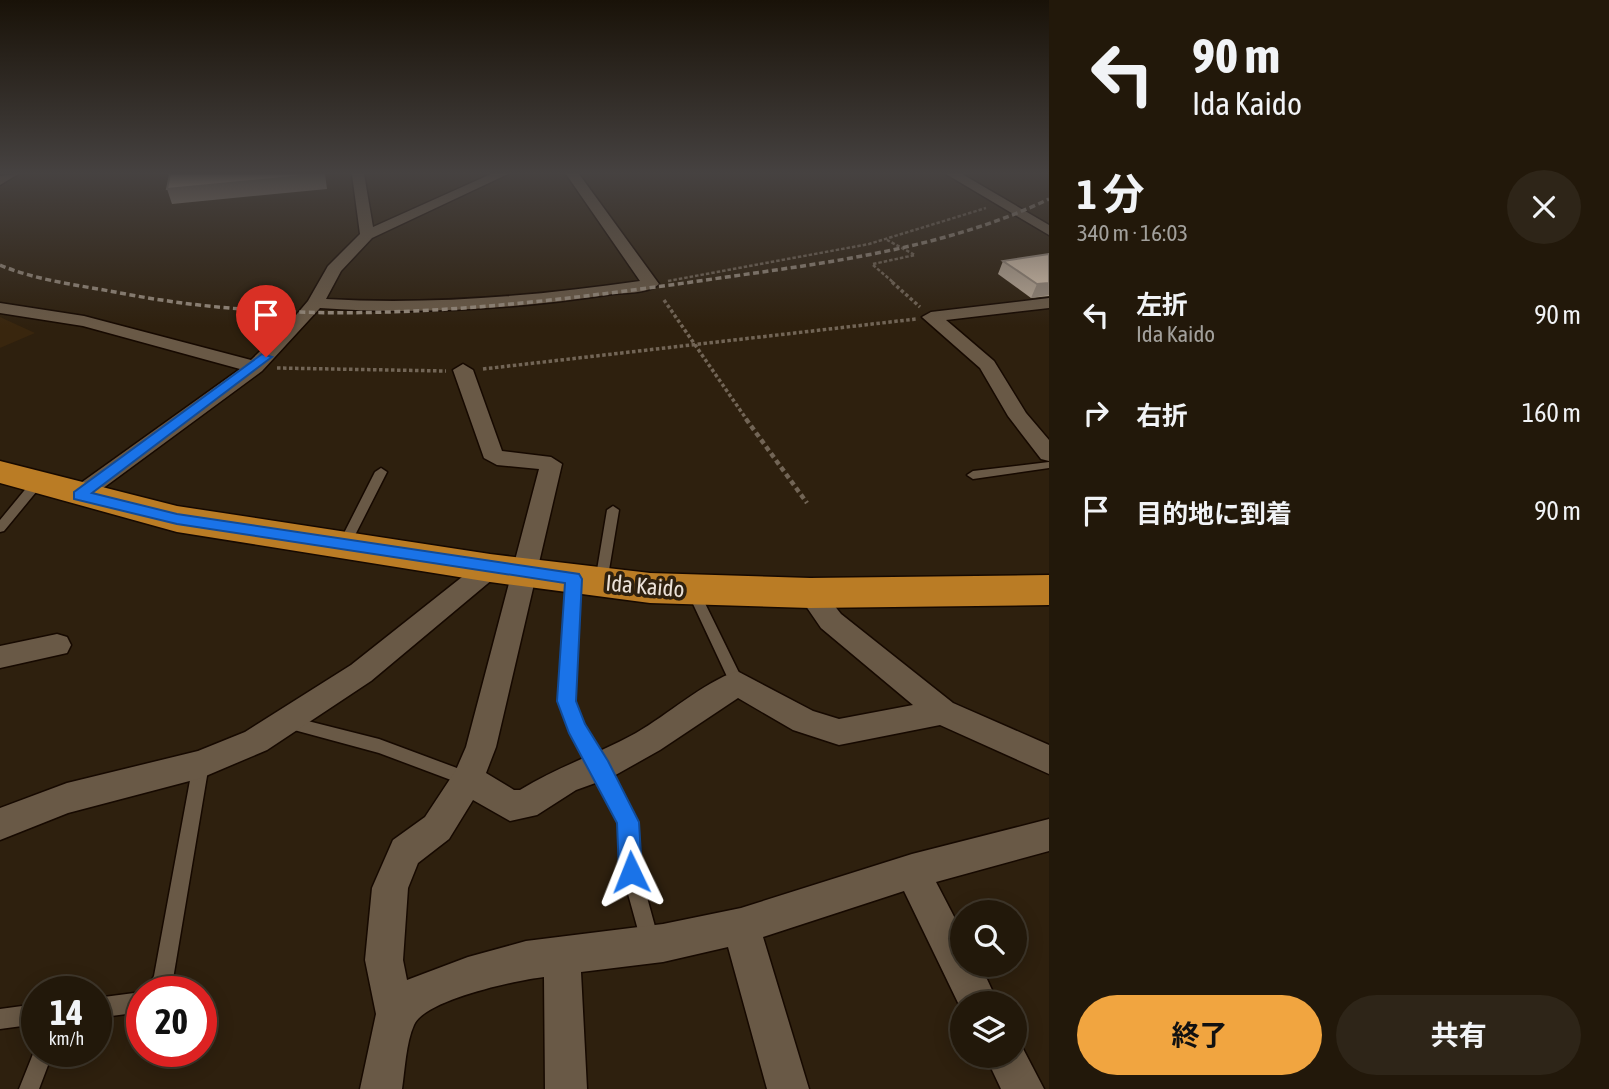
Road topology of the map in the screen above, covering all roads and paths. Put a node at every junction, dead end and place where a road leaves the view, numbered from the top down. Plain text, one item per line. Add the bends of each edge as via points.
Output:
1 (365, 225) edge
2 (390, 225) edge
3 (608, 225) edge
4 (940, 225) edge
5 (367, 235) junction
6 (887, 240) junction
7 (651, 284) junction
8 (664, 300) dead end
9 (315, 303) junction
10 (1049, 303) edge
11 (0, 308) edge
12 (930, 317) junction
13 (692, 344) junction
14 (255, 367) junction
15 (463, 370) dead end
16 (1047, 452) edge
17 (0, 472) edge
18 (381, 472) dead end
19 (973, 475) dead end
20 (37, 483) junction
21 (79, 495) junction
22 (807, 503) dead end
23 (613, 510) dead end
24 (0, 528) edge
25 (344, 545) junction
26 (508, 570) junction
27 (587, 580) junction
28 (693, 590) junction
29 (1049, 590) edge
30 (810, 593) junction
31 (57, 645) dead end
32 (0, 657) edge
33 (737, 683) junction
34 (942, 712) junction
35 (288, 722) junction
36 (1049, 760) edge
37 (201, 764) junction
38 (601, 767) junction
39 (468, 779) junction
40 (0, 824) edge
41 (1049, 835) edge
42 (912, 872) junction
43 (741, 926) junction
44 (651, 944) junction
45 (562, 955) junction
46 (164, 976) edge
47 (973, 991) edge
48 (396, 1014) junction
49 (21, 1016) edge
50 (0, 1019) edge
51 (37, 1067) edge
52 (1012, 1068) edge
53 (29, 1089) edge
54 (381, 1089) edge
55 (566, 1089) edge
56 (788, 1089) edge
57 (1023, 1089) edge

1 - 5 street
2 - 5 street
3 - 7 street
4 - 6 path
5 - 9 street via 334,269
6 - 7 path
6 - 12 path via 915,255 873,265
7 - 9 street via 542,299 431,307
8 - 13 path
9 - 14 street
10 - 12 street
11 - 14 street via 84,321
12 - 13 path
12 - 16 street via 987,365
13 - 22 path
14 - 21 street
15 - 26 street via 492,453 497,458 551,464
16 - 19 lane
17 - 20 highway, Ida Kaido
18 - 25 lane
20 - 21 highway, Ida Kaido
20 - 24 lane
21 - 25 highway, Ida Kaido via 177,519
23 - 27 lane
25 - 26 highway, Ida Kaido
26 - 27 highway, Ida Kaido
26 - 35 street
26 - 39 street via 481,747
27 - 28 highway, Ida Kaido
27 - 38 lane via 566,701
28 - 30 highway, Ida Kaido
28 - 33 lane
29 - 30 highway, Ida Kaido
30 - 34 street via 831,621
31 - 32 street
33 - 34 street via 804,721 839,732
33 - 38 street
34 - 36 street
35 - 37 street
35 - 39 lane via 368,740
37 - 40 street via 66,798
37 - 46 lane
38 - 39 street via 566,779 524,804 510,806
38 - 44 lane via 628,822 631,872
39 - 48 street via 437,828 405,852 390,888 384,960
41 - 42 street
42 - 43 street
42 - 47 street
43 - 44 street
43 - 56 street
44 - 45 street
45 - 48 street via 468,976 412,998
45 - 55 street
48 - 54 street
49 - 50 lane
51 - 53 lane
52 - 57 street

